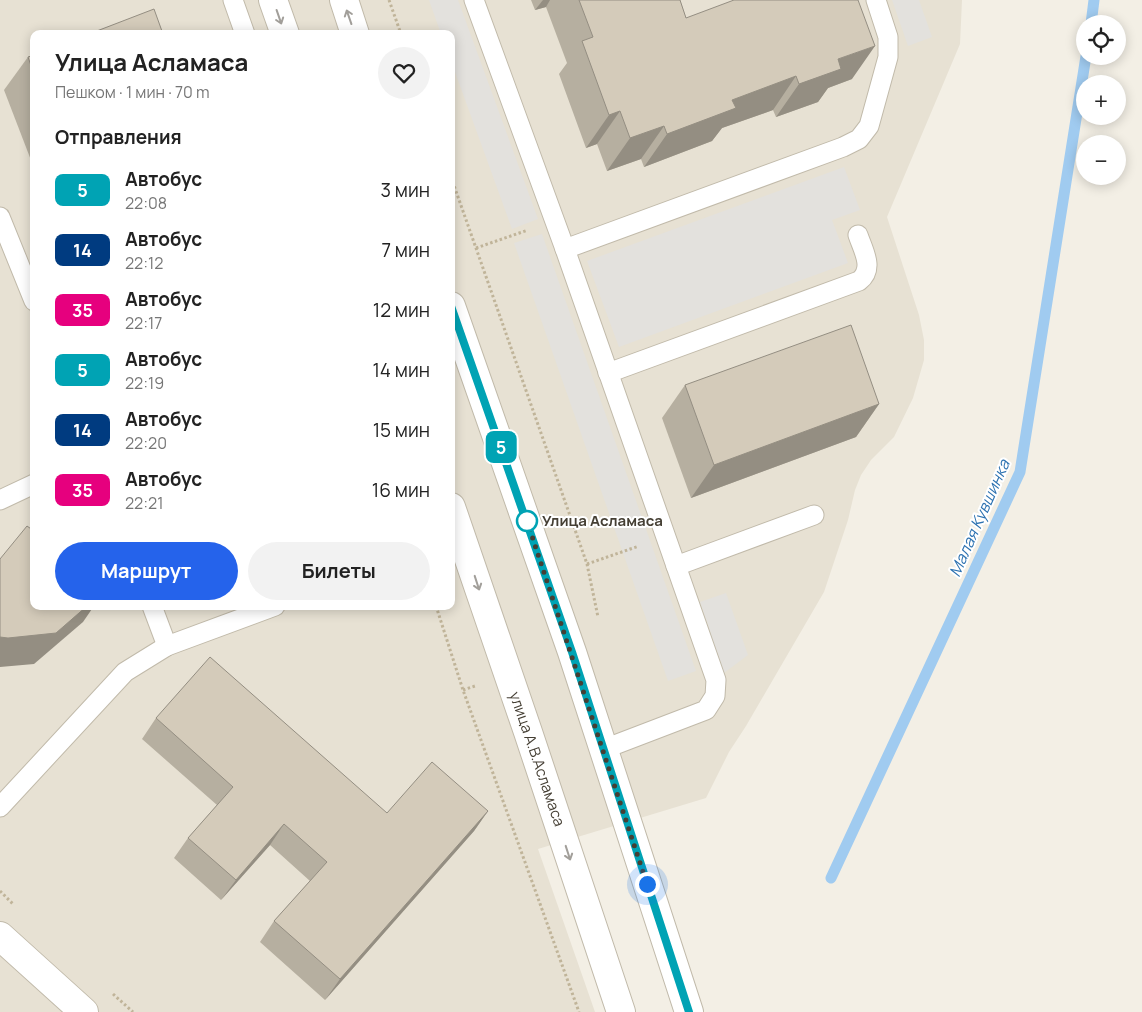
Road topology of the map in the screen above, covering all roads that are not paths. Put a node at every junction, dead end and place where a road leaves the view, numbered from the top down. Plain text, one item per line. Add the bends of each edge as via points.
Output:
1 (233, 0) edge
2 (273, 0) edge
3 (344, 0) edge
4 (474, 0) edge
5 (876, 0) edge
6 (244, 30) edge
7 (284, 30) edge
8 (354, 30) edge
9 (0, 217) edge
10 (858, 235) dead end
11 (565, 249) junction
12 (30, 289) edge
13 (455, 317) edge
14 (608, 373) junction
15 (30, 486) edge
16 (0, 500) edge
17 (814, 515) dead end
18 (457, 539) edge
19 (676, 566) junction
20 (154, 610) edge
21 (264, 610) edge
22 (167, 646) junction
23 (604, 749) junction
24 (3, 798) edge
25 (0, 936) edge
26 (84, 1012) edge
27 (621, 1012) edge
28 (689, 1012) edge

1 - 6 lane
2 -> 7 street
8 -> 3 street
4 - 11 lane
5 - 11 lane via 888,37 888,57 869,126 859,138 843,147
9 - 12 lane
10 - 14 lane via 868,268 867,274 859,281
11 - 14 lane
13 - 23 street
14 - 19 lane
15 - 16 lane
17 - 19 lane
18 -> 27 street, улица А.В.Асламаса
19 - 23 lane via 716,680 715,696 706,710
20 - 22 lane
21 - 22 lane
22 - 24 lane via 125,672
23 - 28 street
25 - 26 street

